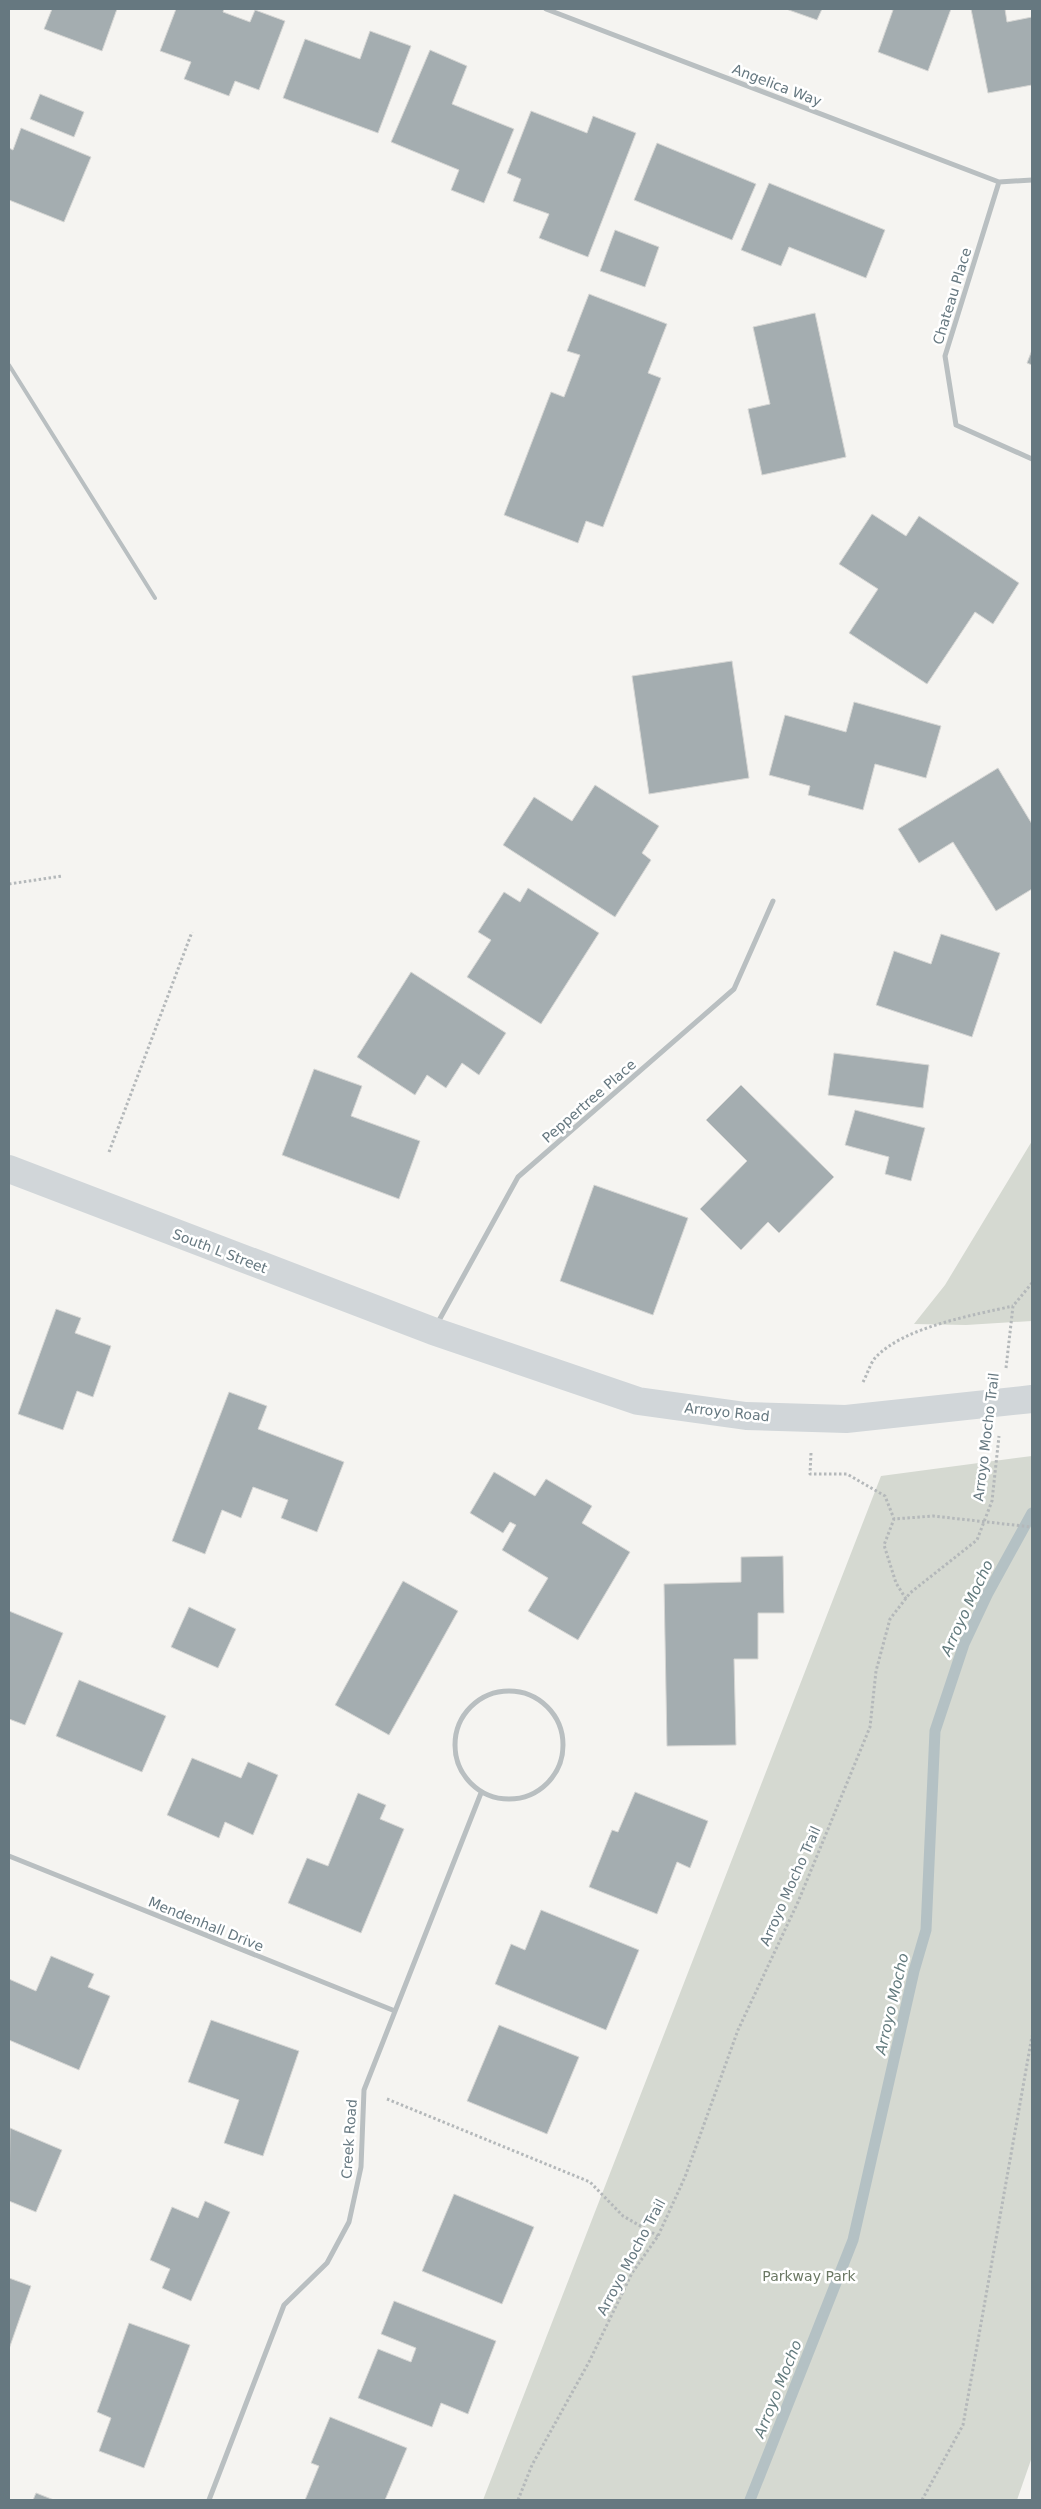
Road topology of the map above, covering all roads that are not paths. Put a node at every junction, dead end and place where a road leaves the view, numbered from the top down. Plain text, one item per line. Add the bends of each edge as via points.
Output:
1 (546, 9) edge
2 (1032, 180) edge
3 (999, 182) junction
4 (9, 365) edge
5 (1032, 459) edge
6 (155, 598) dead end
7 (773, 901) dead end
8 (9, 1169) edge
9 (433, 1331) junction
10 (1032, 1399) edge
11 (482, 1793) junction
12 (9, 1856) edge
13 (395, 2011) junction
14 (209, 2500) edge

1 - 3 street, Angelica Way
2 - 3 street
3 - 5 street, Chateau Place via 945,356 956,425
4 - 6 lane
7 - 9 street, Peppertree Place via 734,990 518,1177
8 - 9 street, South L Street
9 - 10 street, Arroyo Road via 638,1401 746,1416 846,1419
11 - 11 street via 506,1800 530,1796 550,1781 562,1759 563,1734 552,1712 533,1696 509,1690 485,1696 467,1710 456,1732 455,1755 464,1777
11 - 13 street, Creek Road
12 - 13 street, Mendenhall Drive
13 - 14 street, Creek Road via 364,2090 360,2167 350,2222 326,2263 284,2305

